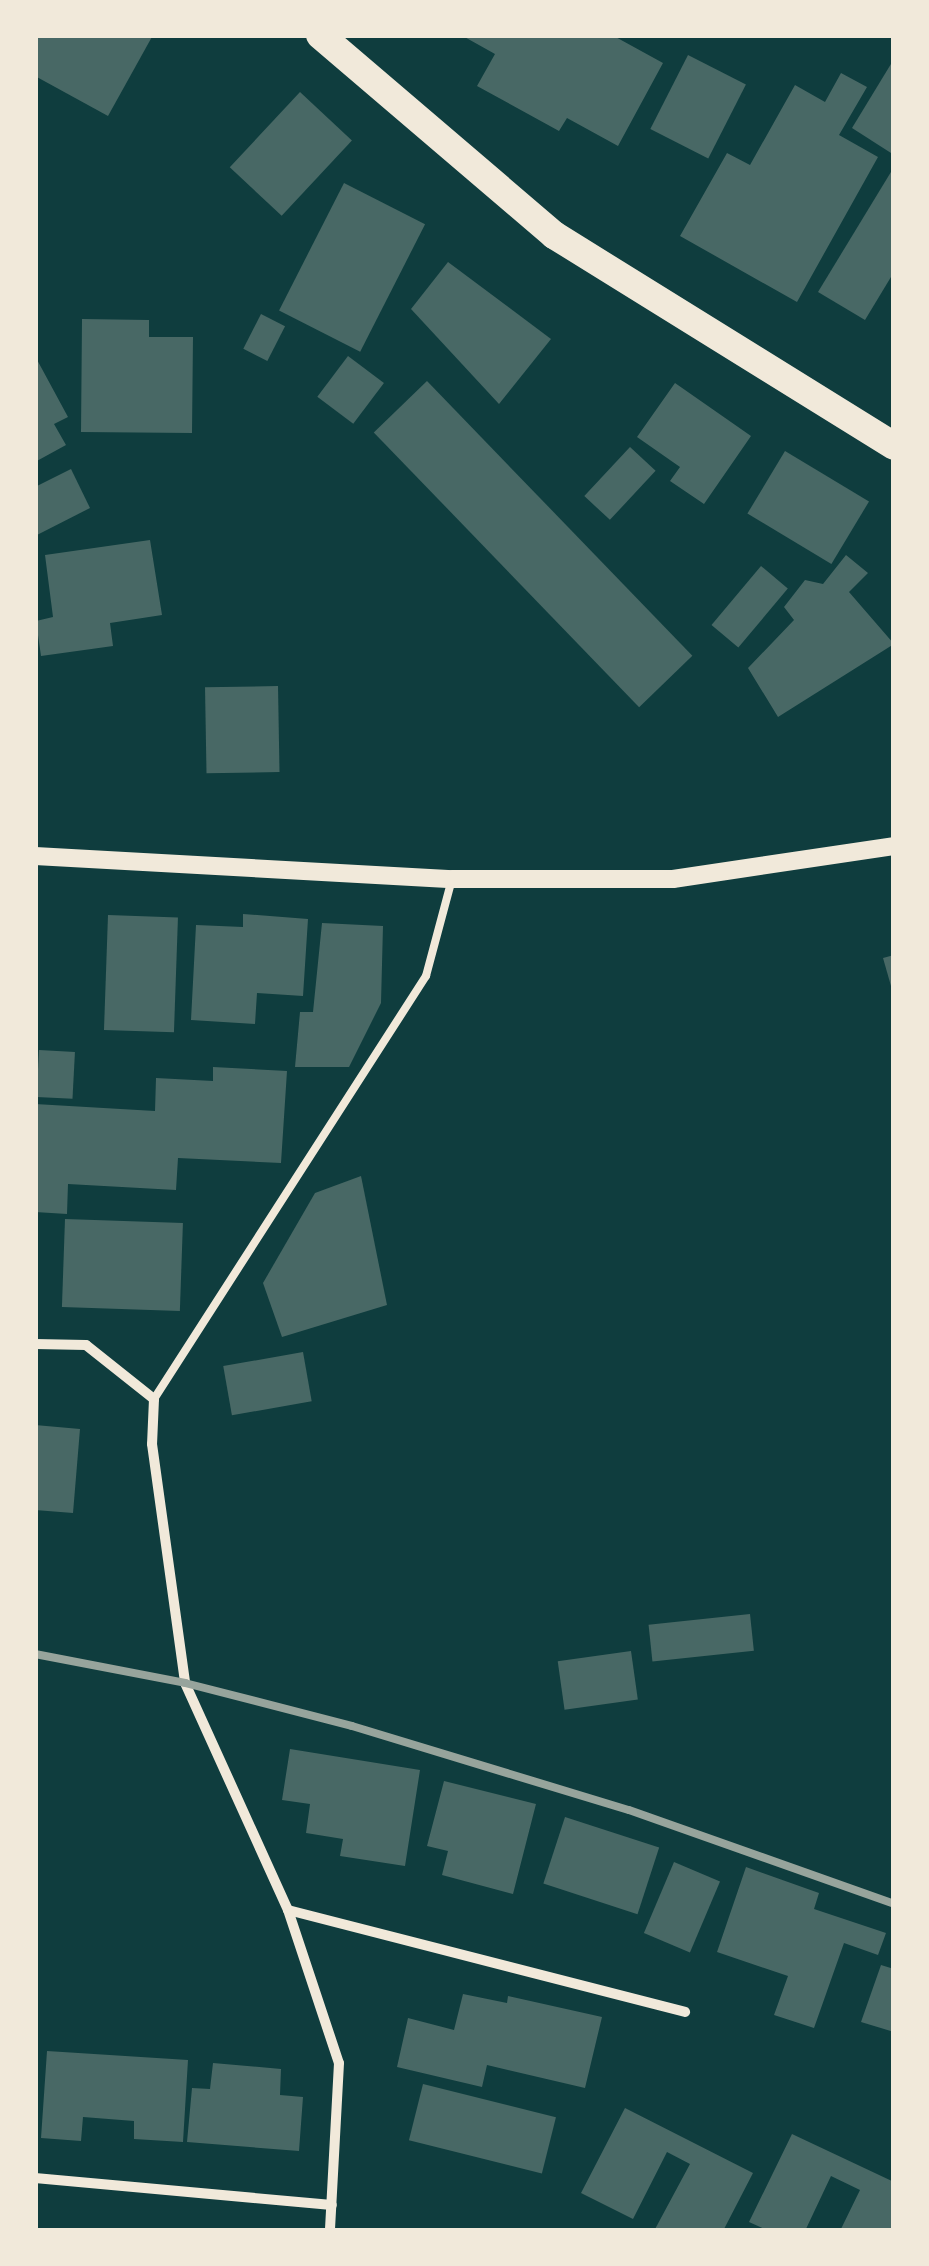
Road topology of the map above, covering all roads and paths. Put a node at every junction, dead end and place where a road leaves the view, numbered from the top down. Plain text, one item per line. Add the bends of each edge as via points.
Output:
1 (320, 35) edge
2 (894, 446) edge
3 (894, 846) edge
4 (35, 856) edge
5 (452, 879) junction
6 (35, 1344) edge
7 (154, 1398) junction
8 (288, 1910) junction
9 (685, 2012) dead end
10 (35, 2178) edge
11 (332, 2204) junction
12 (330, 2231) edge

1 - 2 highway via 554,235
3 - 5 street via 673,879
4 - 5 street
5 - 7 lane via 426,976
6 - 7 street via 86,1345
7 - 8 street via 152,1444 179,1659 202,1727
8 - 9 street
8 - 11 street via 338,2062
10 - 11 street
11 - 12 street

